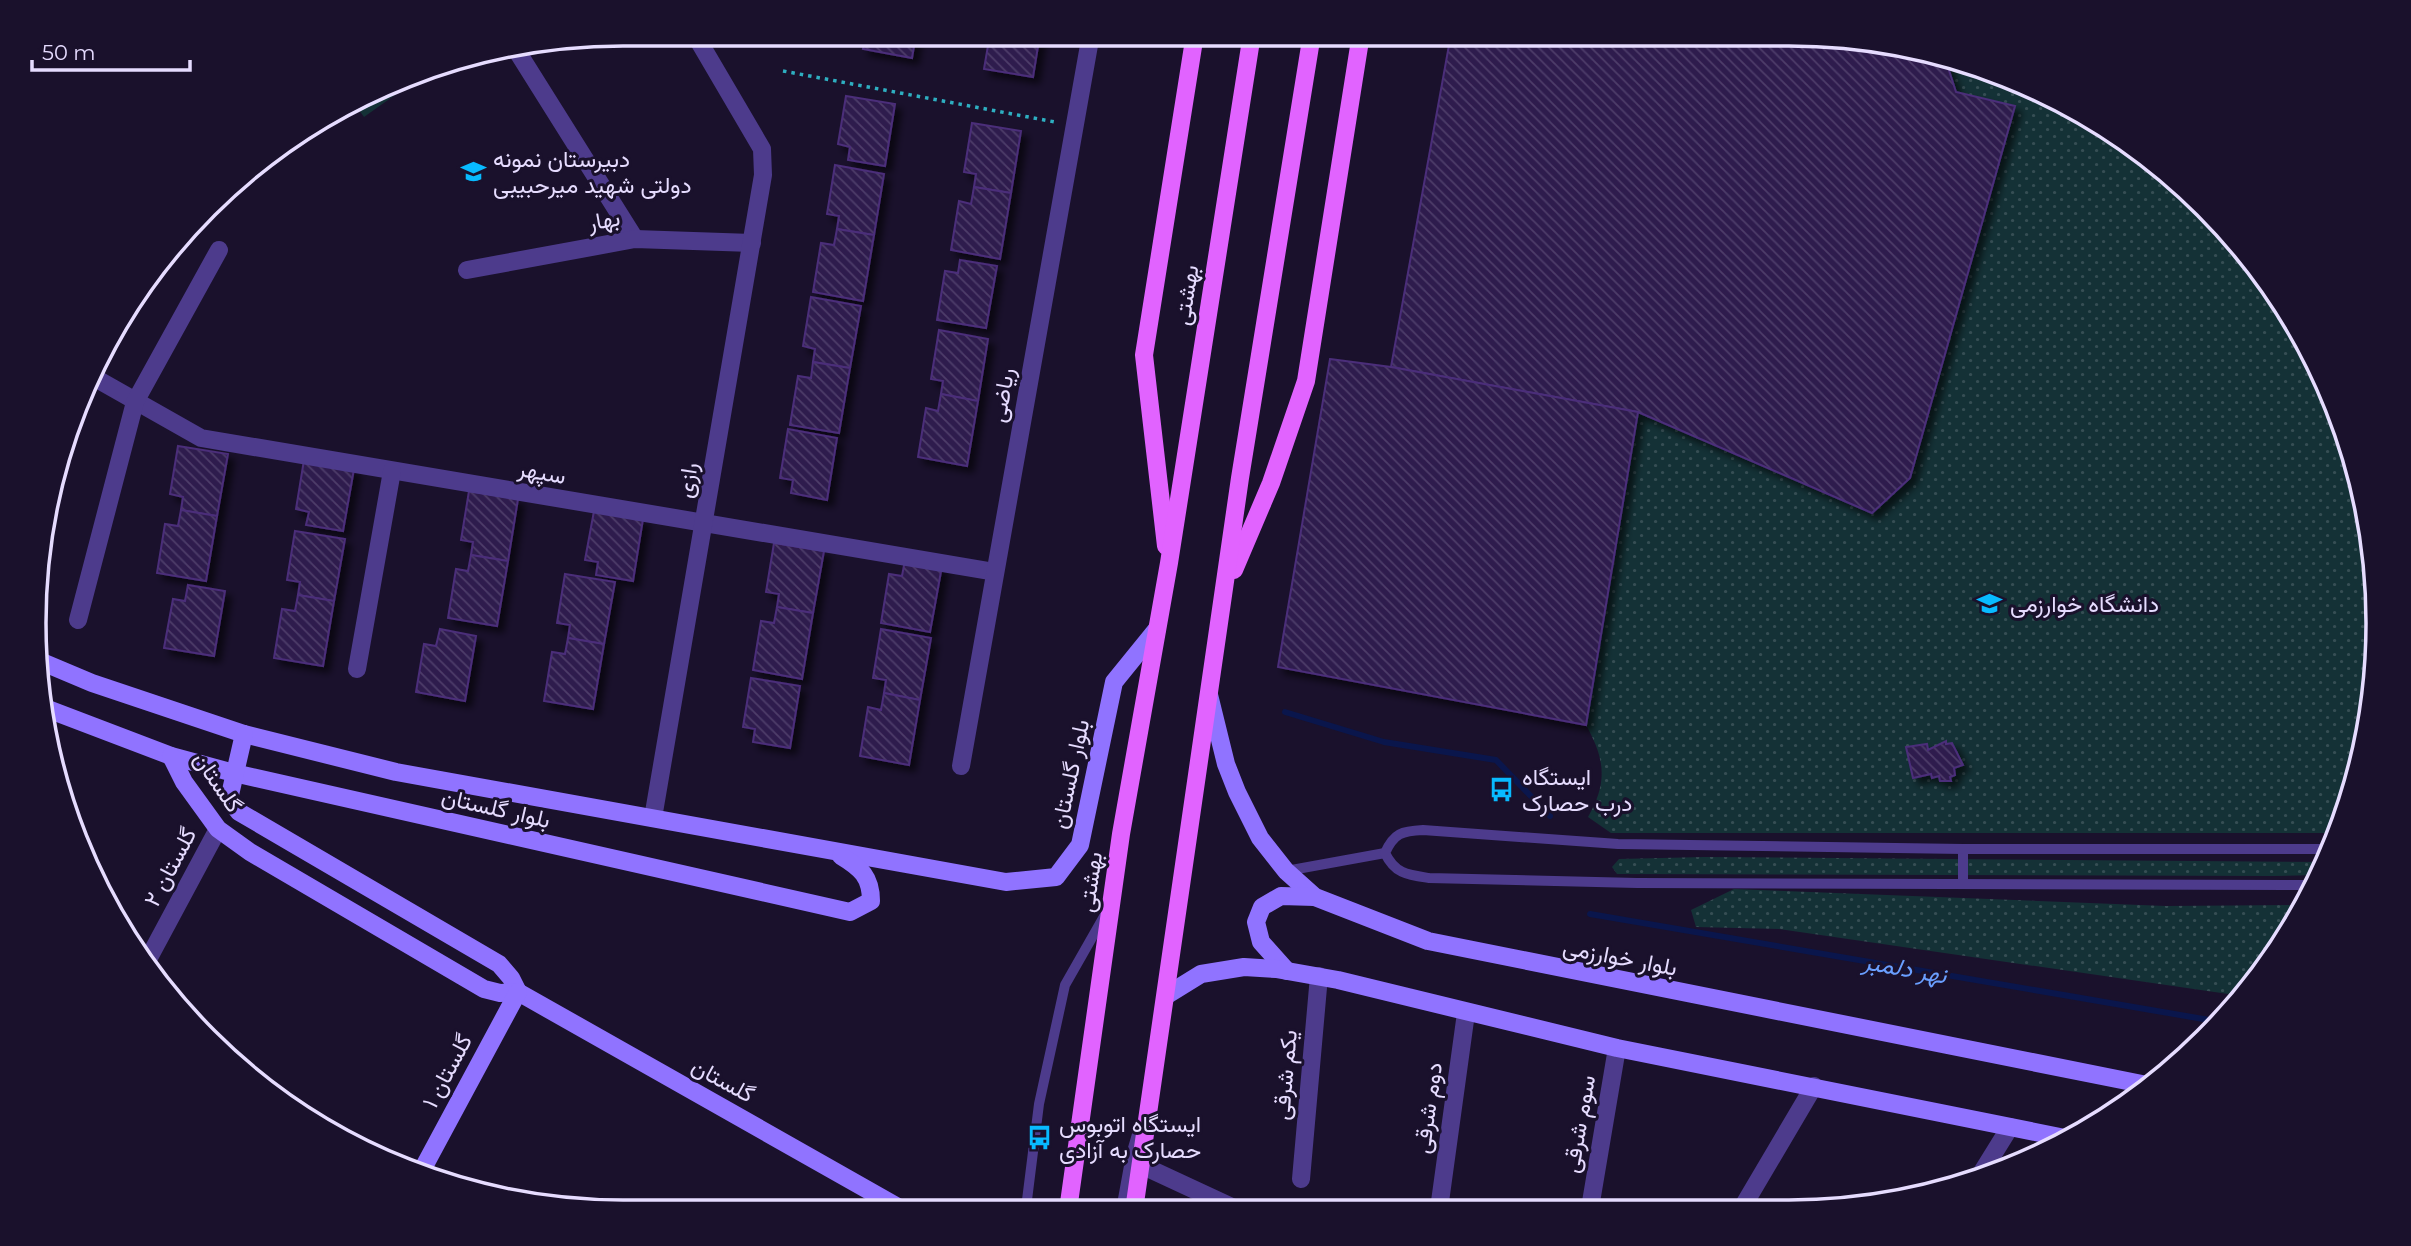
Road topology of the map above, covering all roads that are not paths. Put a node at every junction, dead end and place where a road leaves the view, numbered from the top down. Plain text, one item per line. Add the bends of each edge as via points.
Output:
1 (702, 46) edge
2 (1089, 46) edge
3 (1193, 46) edge
4 (1250, 46) edge
5 (1310, 46) edge
6 (1359, 46) edge
7 (520, 55) edge
8 (635, 239) junction
9 (752, 243) junction
10 (219, 250) dead end
11 (467, 270) dead end
12 (99, 380) edge
13 (135, 402) junction
14 (393, 471) junction
15 (705, 525) junction
16 (1169, 564) junction
17 (995, 572) junction
18 (1225, 592) junction
19 (78, 620) dead end
20 (1157, 629) junction
21 (47, 664) edge
22 (357, 669) dead end
23 (1209, 695) junction
24 (52, 710) edge
25 (244, 734) junction
26 (171, 755) junction
27 (961, 766) dead end
28 (234, 774) junction
29 (653, 818) junction
30 (218, 829) junction
31 (1963, 849) junction
32 (2320, 849) edge
33 (831, 850) junction
34 (1385, 853) junction
35 (1286, 871) junction
36 (1964, 883) junction
37 (2302, 886) edge
38 (1315, 897) junction
39 (1111, 905) junction
40 (151, 955) edge
41 (1287, 971) junction
42 (1319, 976) junction
43 (518, 992) junction
44 (1167, 995) junction
45 (1466, 1013) junction
46 (1617, 1048) junction
47 (1154, 1075) junction
48 (2137, 1083) edge
49 (1814, 1086) junction
50 (2010, 1127) junction
51 (2053, 1136) edge
52 (1139, 1164) junction
53 (425, 1165) edge
54 (1986, 1165) edge
55 (1301, 1179) dead end
56 (887, 1200) edge
57 (1027, 1200) edge
58 (1069, 1200) edge
59 (1123, 1200) edge
60 (1135, 1200) edge
61 (1216, 1200) edge
62 (1440, 1200) edge
63 (1592, 1200) edge
64 (1747, 1200) edge

1 - 9 street, رازی via 762,149 763,175
2 - 17 street, ریاضی
3 - 16 main road via 1144,355
4 - 16 main road, بهشتى
5 - 18 main road
6 - 18 main road via 1306,381 1271,483
7 - 8 street
8 - 9 street, بهار
8 - 11 street, بهار
9 - 15 street, رازی
10 - 13 street
12 - 13 street, سپهر
13 - 14 street, سپهر via 201,438
13 - 19 street
14 - 15 street, سپهر
14 - 22 street
15 - 17 street, سپهر
15 - 29 street, رازی
16 - 20 main road, بهشتی
17 - 27 street, ریاضی
18 - 23 main road
20 - 33 street, بلوار گلستان via 1114,682 1080,845 1056,877 1006,883
20 - 39 main road, بهشتی
21 - 25 street, بلوار گلستان
23 - 35 street, بلوار خوارزمی via 1237,792 1260,838
23 - 44 main road
24 - 26 street, بلوار گلستان
25 - 28 street, گلستان
25 - 29 street, بلوار گلستان via 396,772
26 - 28 street, بلوار گلستان
26 - 30 street, گلستان via 184,782
28 - 33 street, بلوار گلستان via 850,912 871,901 871,885 862,868
28 - 43 street, گلستان via 229,799 239,813 499,964
29 - 33 street, بلوار گلستان
30 - 40 street, گلستان ۲
30 - 43 street, گلستان via 484,989
31 - 32 lane
31 - 34 lane via 1618,844 1423,830 1400,831
31 - 36 lane
34 - 35 lane
34 - 36 lane via 1404,875 1429,878
35 - 38 street, بلوار خوارزمی
36 - 37 lane
38 - 41 street via 1281,896 1262,907 1256,922 1261,942
38 - 48 street, بلوار خوارزمی via 1440,944
39 - 57 lane via 1065,985 1039,1104
39 - 58 main road, بهشتی
41 - 42 street
41 - 44 street via 1244,967 1201,974
42 - 45 street
42 - 55 street, یکم شرقی
43 - 53 street, گلستان ۱
43 - 56 street, گلستان
44 - 47 main road
45 - 46 street
45 - 62 street, دوم شرقی
46 - 49 street
46 - 63 street, سوم شرقی
47 - 52 main road
47 - 59 lane via 1130,1155
49 - 50 street
49 - 64 street
50 - 51 street
50 - 54 street
52 - 60 main road
52 - 61 street

